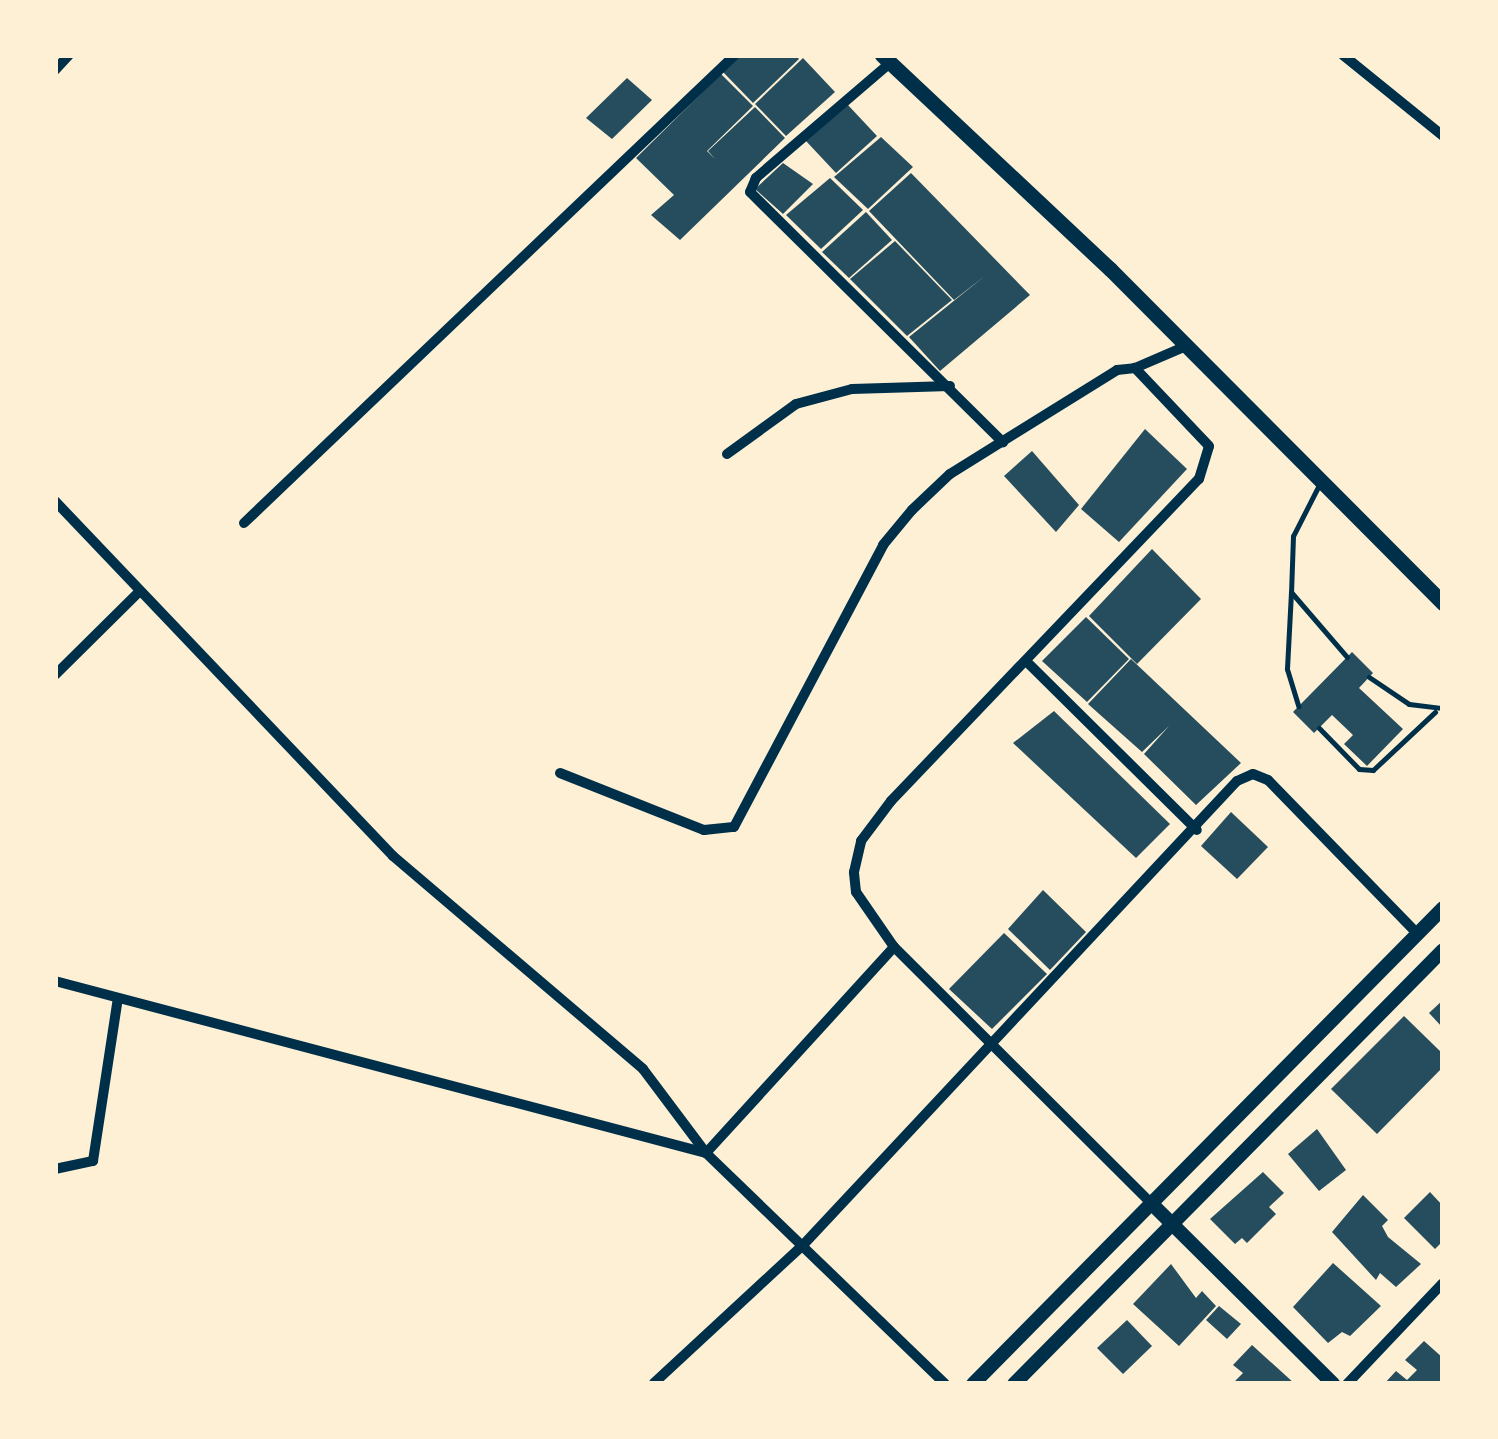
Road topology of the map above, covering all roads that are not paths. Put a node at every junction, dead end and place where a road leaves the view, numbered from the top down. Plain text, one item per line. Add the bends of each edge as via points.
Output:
1 (69, 55) edge
2 (735, 55) edge
3 (1342, 55) edge
4 (886, 59) edge
5 (55, 70) edge
6 (1443, 136) edge
7 (1186, 346) junction
8 (1135, 368) junction
9 (950, 386) junction
10 (1003, 442) junction
11 (728, 454) dead end
12 (1322, 478) junction
13 (55, 501) edge
14 (244, 523) dead end
15 (139, 592) junction
16 (1291, 592) junction
17 (1443, 603) edge
18 (1347, 656) dead end
19 (1029, 664) junction
20 (55, 675) edge
21 (1370, 677) dead end
22 (1298, 706) dead end
23 (1443, 708) edge
24 (1435, 712) junction
25 (1319, 728) dead end
26 (560, 773) dead end
27 (1196, 830) junction
28 (1443, 908) edge
29 (1417, 934) junction
30 (894, 946) junction
31 (1443, 950) edge
32 (55, 981) edge
33 (118, 998) junction
34 (989, 1047) junction
35 (706, 1153) junction
36 (55, 1169) edge
37 (1151, 1202) junction
38 (1173, 1224) junction
39 (804, 1244) junction
40 (1443, 1284) edge
41 (654, 1383) edge
42 (945, 1384) edge
43 (973, 1384) edge
44 (1014, 1384) edge
45 (1333, 1384) edge
46 (1347, 1384) edge

1 - 5 street
2 - 14 street
3 - 6 street
4 - 7 main road
4 - 9 street via 756,178 750,192
7 - 8 street
7 - 12 main road
8 - 10 street via 1117,370
8 - 19 street via 1209,446 1207,463
9 - 10 street
9 - 11 street via 852,389 796,404
10 - 26 street via 950,474 884,545 734,826 704,830
12 - 16 lane via 1293,536
12 - 17 main road
13 - 15 street
15 - 20 street
15 - 35 street via 393,856 643,1069
16 - 18 lane
16 - 22 lane via 1287,669
19 - 27 street
19 - 30 street via 891,801 862,841 856,892
21 - 24 lane via 1409,704
23 - 24 lane
24 - 25 lane via 1372,770 1359,769
27 - 29 street via 1237,780 1253,774 1268,780
27 - 34 street
28 - 29 street
29 - 37 street
30 - 34 street
30 - 35 street
31 - 38 street
32 - 33 street
33 - 35 street
33 - 36 street via 93,1161
34 - 37 street
34 - 39 street
35 - 39 street
37 - 38 street
37 - 43 street
38 - 44 street
38 - 45 street
39 - 41 street
39 - 42 street
40 - 46 street

